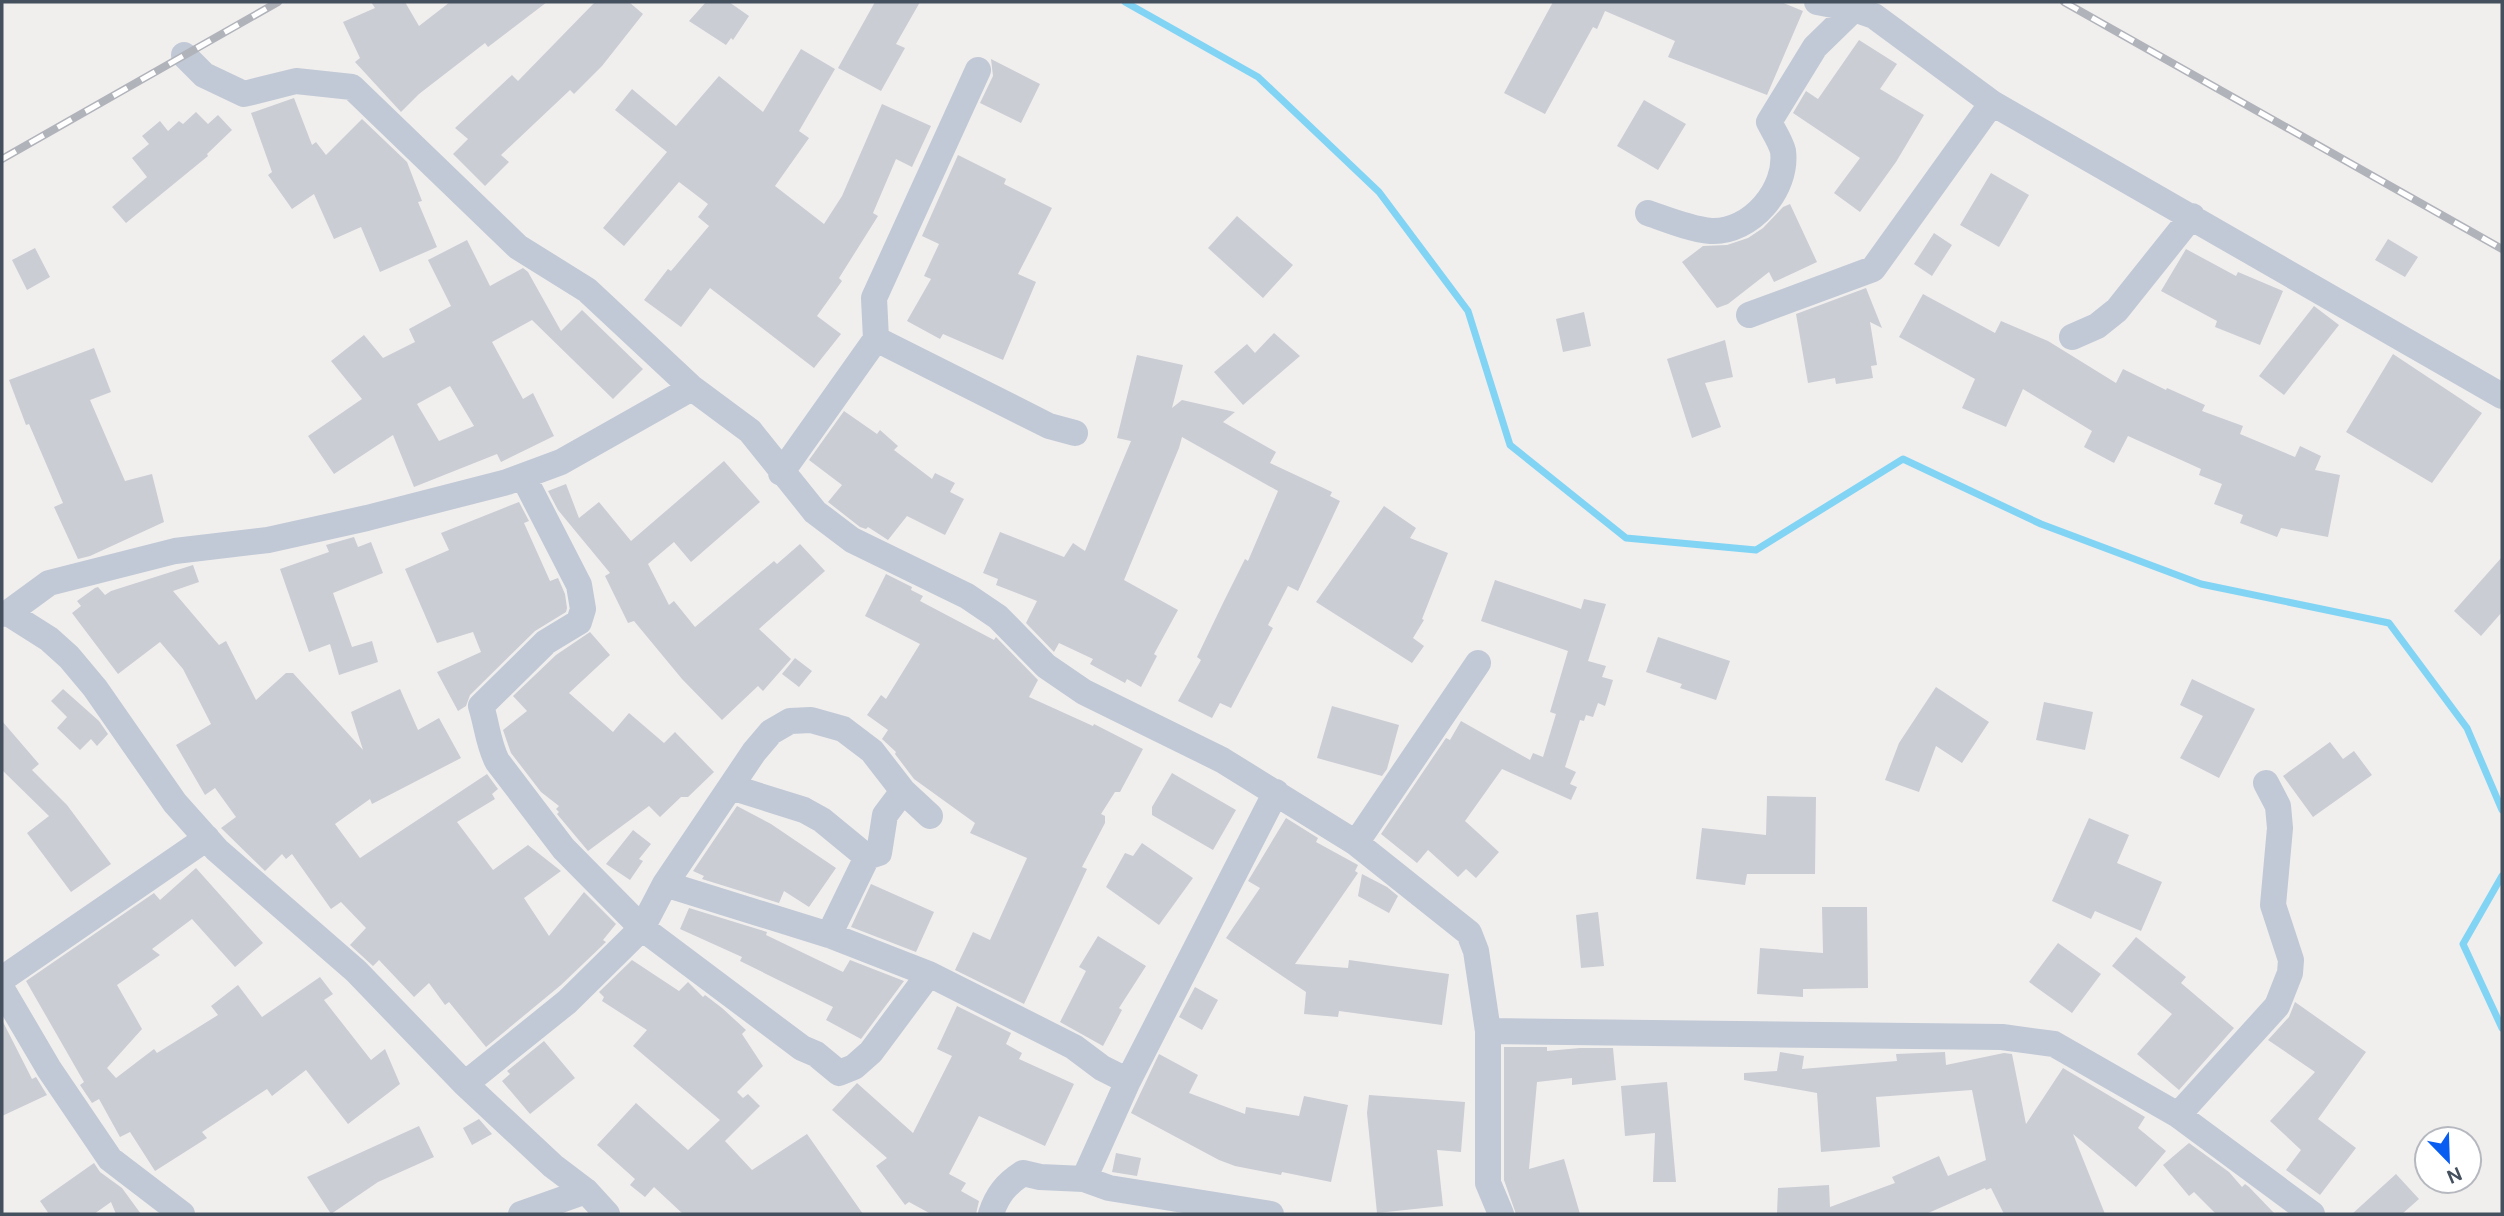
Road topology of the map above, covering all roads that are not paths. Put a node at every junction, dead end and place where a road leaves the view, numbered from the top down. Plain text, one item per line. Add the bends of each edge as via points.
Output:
1 (1817, 2) edge
2 (1854, 9) junction
3 (184, 55) dead end
4 (978, 70) dead end
5 (1992, 103) junction
6 (1648, 213) dead end
7 (2192, 216) junction
8 (1749, 315) dead end
9 (2072, 337) dead end
10 (876, 339) junction
11 (692, 388) junction
12 (2502, 396) edge
13 (1075, 433) dead end
14 (781, 473) junction
15 (523, 476) junction
16 (5, 613) edge
17 (1478, 663) dead end
18 (2266, 783) dead end
19 (731, 787) junction
20 (903, 791) junction
21 (1276, 792) junction
22 (930, 816) dead end
23 (206, 838) junction
24 (1356, 843) junction
25 (867, 857) junction
26 (665, 884) junction
27 (642, 928) junction
28 (829, 935) junction
29 (929, 974) junction
30 (2, 979) edge
31 (2, 989) edge
32 (1488, 1031) junction
33 (1128, 1081) junction
34 (465, 1084) junction
35 (2178, 1115) junction
36 (1084, 1179) junction
37 (586, 1191) junction
38 (182, 1214) edge
39 (522, 1214) edge
40 (607, 1214) edge
41 (991, 1214) edge
42 (1271, 1214) edge
43 (1501, 1214) edge
44 (2312, 1214) edge

1 - 2 street
2 - 5 street via 1874,16
2 - 6 street via 1815,47 1769,122 1783,150 1781,175 1762,208 1741,225 1713,231
3 - 11 street via 204,75 244,94 296,81 352,87 518,247 587,290
4 - 10 street via 874,298
5 - 7 street
5 - 8 street via 1873,269
7 - 9 street via 2117,310
7 - 12 street
10 - 13 street via 1049,426
10 - 14 street
11 - 14 street via 750,431
11 - 15 street via 561,462
14 - 21 street via 815,512 852,540 967,596 998,617 1046,666 1084,692
15 - 16 street via 367,518 268,540 175,551 49,583
15 - 27 street via 579,585 583,609 579,622 546,642 481,706 489,744 564,849
16 - 23 street via 49,639 69,657 175,803
17 - 24 street
18 - 35 street via 2278,806 2273,905 2291,960 2290,973 2277,1006
19 - 20 street via 771,732 790,721 811,720 843,729 872,751
19 - 25 street via 804,810
19 - 26 street
20 - 22 street
20 - 25 street via 886,815 879,853
21 - 24 street
21 - 33 street
23 - 30 street
23 - 34 street via 356,971
24 - 32 street via 1469,933
25 - 28 street
26 - 27 street
26 - 28 street
27 - 29 street via 839,1073 871,1052
27 - 34 street via 567,1002
28 - 29 street
29 - 33 street via 1073,1047
31 - 38 street via 110,1159
32 - 35 street via 2024,1038 2054,1044
32 - 43 street via 1488,1183
33 - 36 street
34 - 37 street
35 - 44 street
36 - 41 street via 1023,1173 1009,1181
36 - 42 street via 1109,1188
37 - 39 street
37 - 40 street

